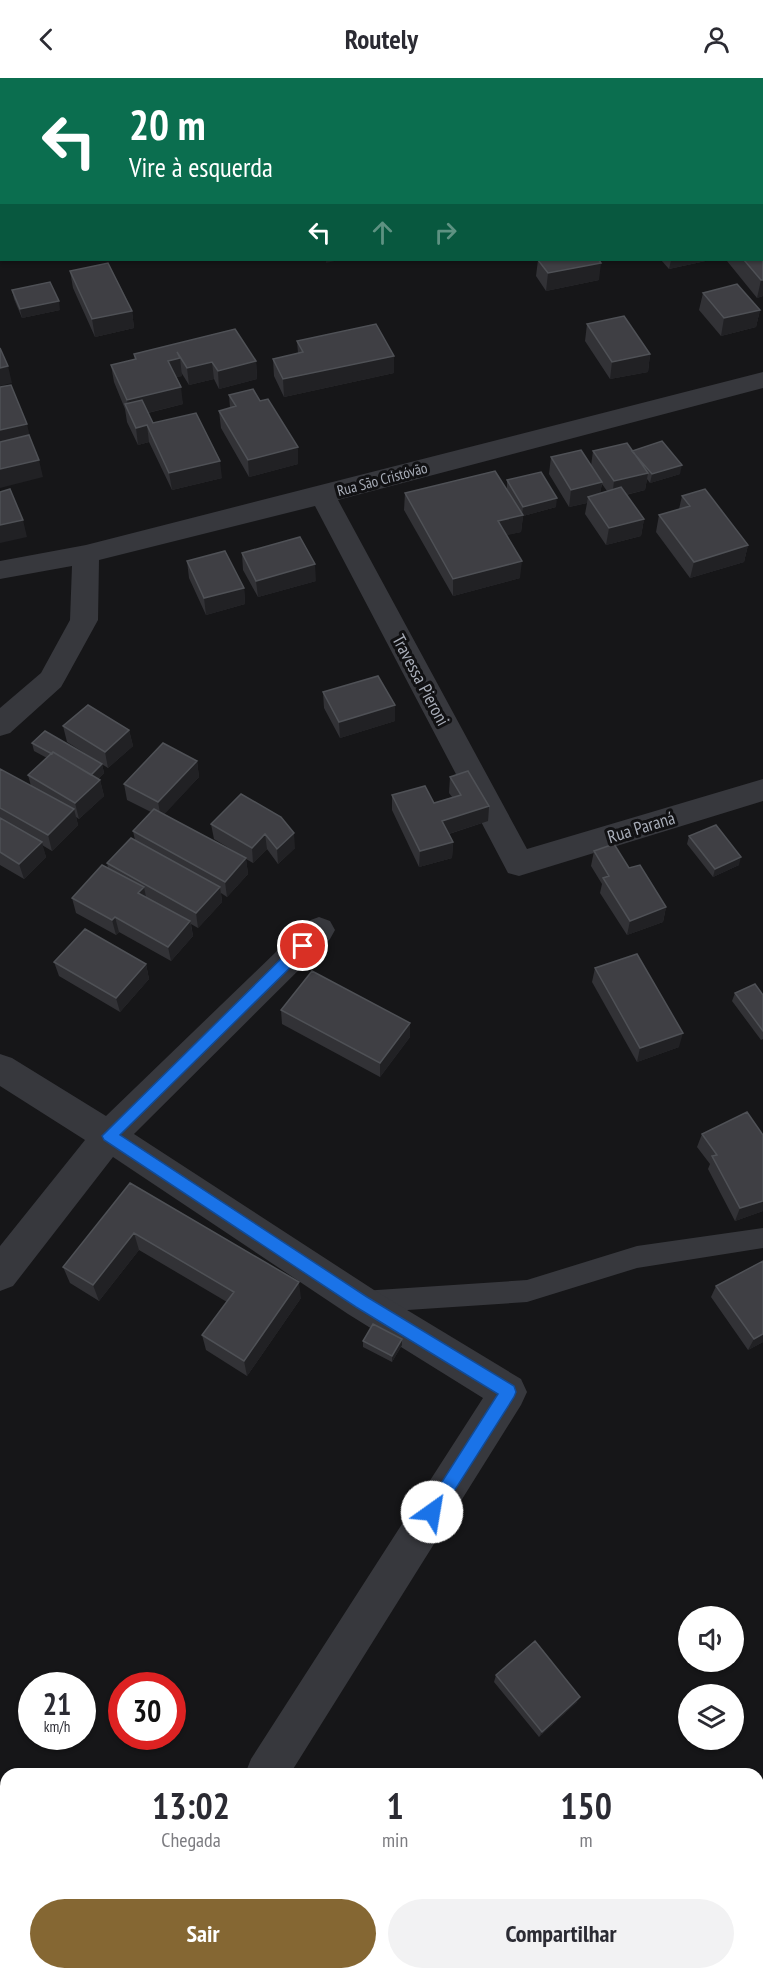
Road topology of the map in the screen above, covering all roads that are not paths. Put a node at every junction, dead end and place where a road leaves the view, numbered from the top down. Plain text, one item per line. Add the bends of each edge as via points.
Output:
1 (763, 380) edge
2 (322, 495) junction
3 (86, 554) junction
4 (0, 570) edge
5 (0, 725) edge
6 (763, 790) edge
7 (519, 864) joint
8 (319, 930) dead end
9 (0, 1068) edge
10 (110, 1136) junction
11 (763, 1238) edge
12 (0, 1274) edge
13 (361, 1302) junction
14 (270, 1768) edge

1 - 2 street, Rua São Cristóvão
2 - 3 street, Rua São Cristóvão
2 - 7 street, Travessa Pieroni
3 - 4 street, Rua São Cristóvão
3 - 5 street via 84,620 51,680
6 - 7 street, Rua Paraná
8 - 10 street
9 - 10 street
10 - 12 street
10 - 13 street
11 - 13 lane via 638,1257 527,1292
13 - 14 street via 508,1392

